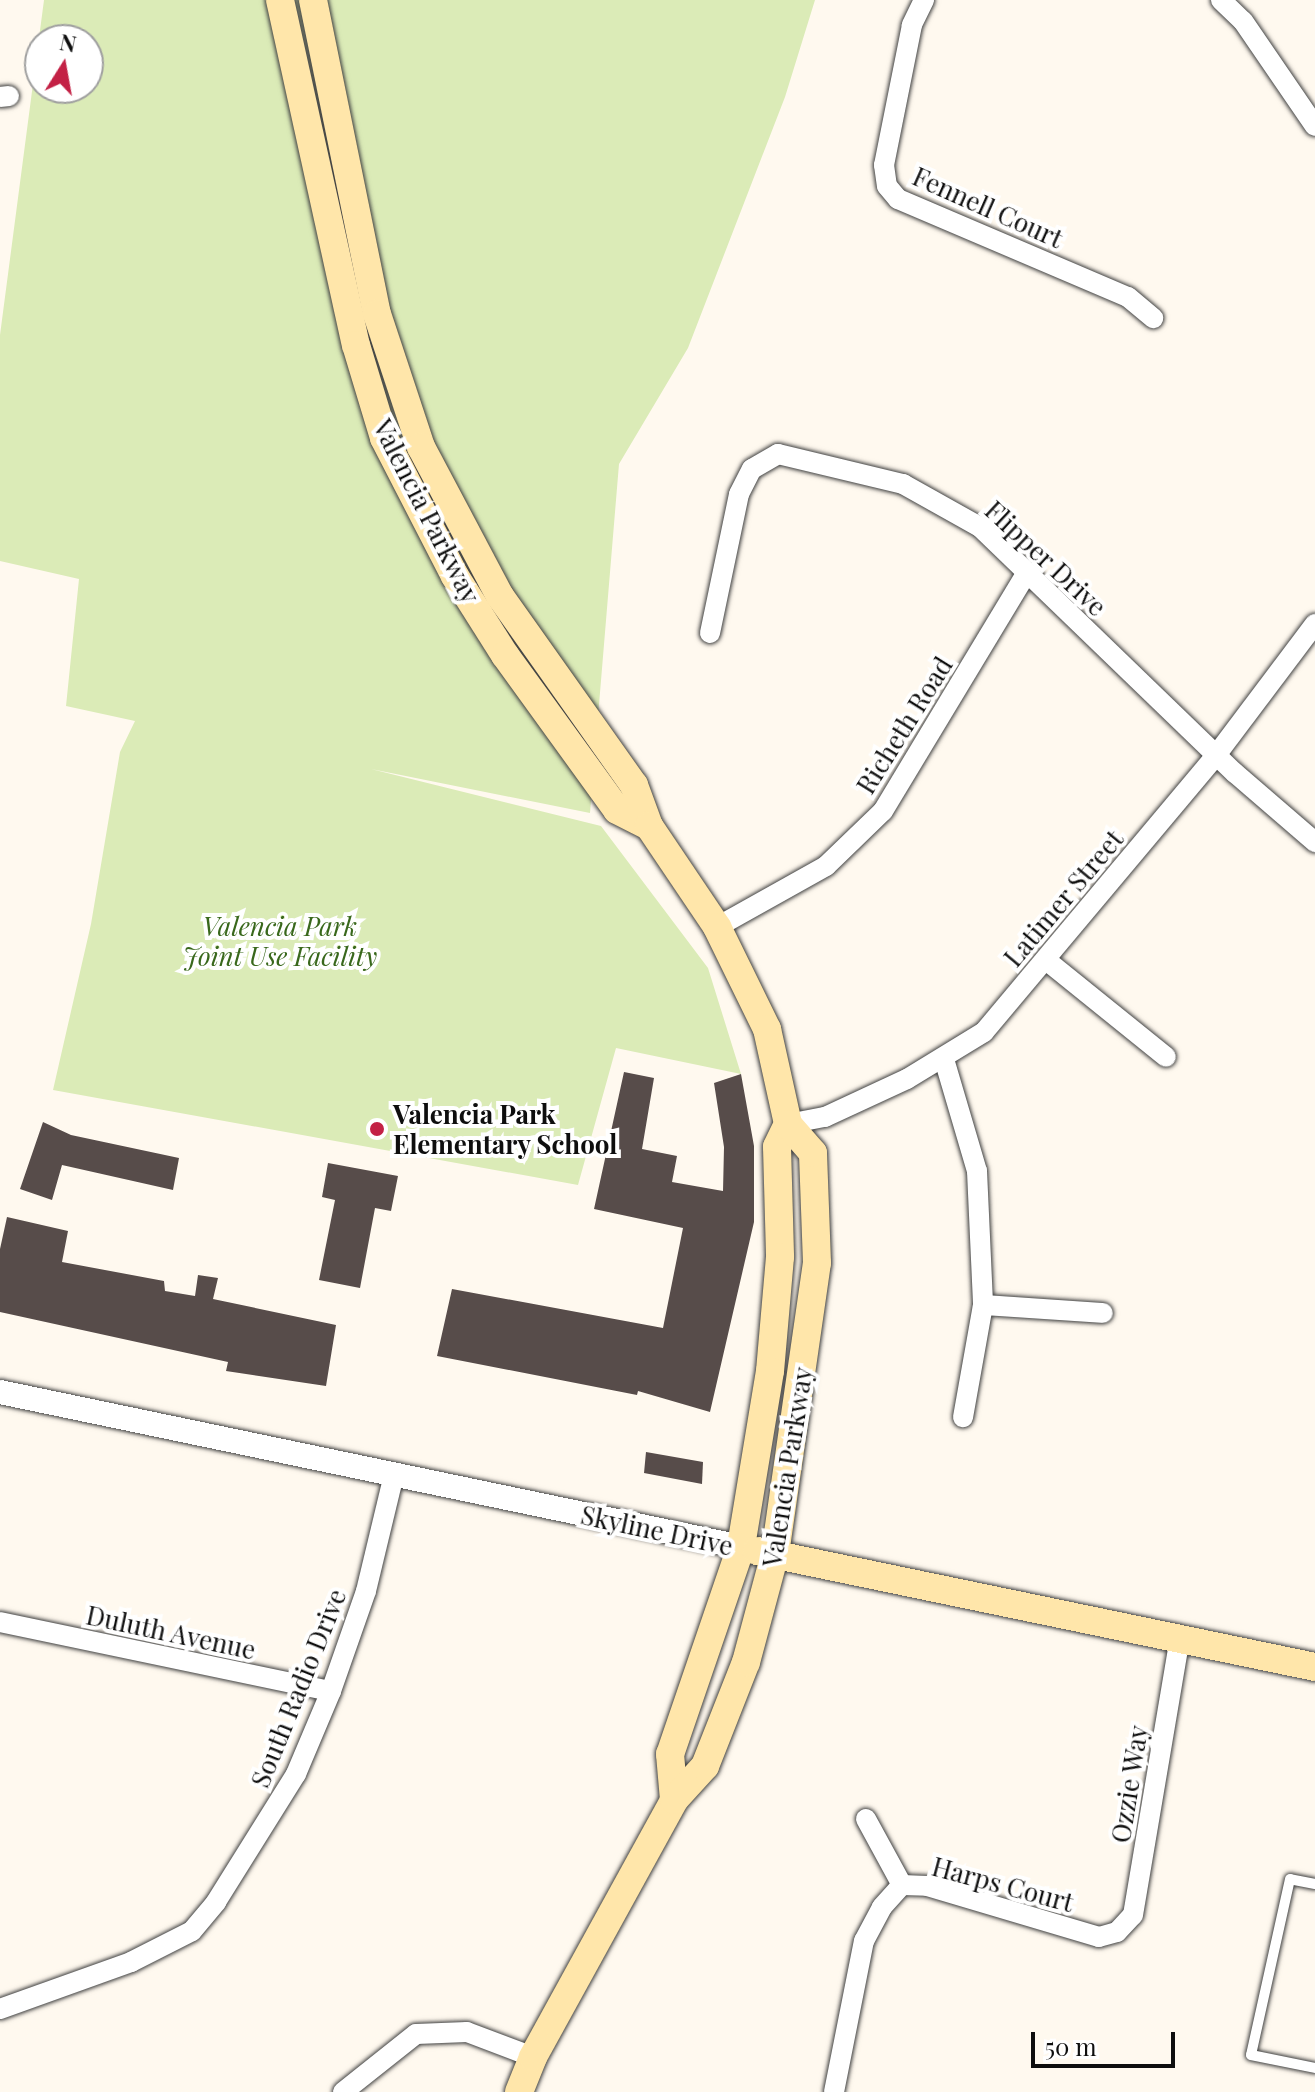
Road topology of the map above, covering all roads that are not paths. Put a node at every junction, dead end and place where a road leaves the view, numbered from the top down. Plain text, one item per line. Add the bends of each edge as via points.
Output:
1 (280, 0) edge
2 (313, 0) edge
3 (924, 0) edge
4 (1221, 0) edge
5 (1315, 126) edge
6 (1153, 318) dead end
7 (1026, 574) junction
8 (1315, 624) edge
9 (710, 633) dead end
10 (1217, 754) junction
11 (649, 826) junction
12 (1315, 842) edge
13 (717, 927) junction
14 (1046, 960) junction
15 (1166, 1057) dead end
16 (944, 1059) junction
17 (788, 1124) junction
18 (983, 1305) junction
19 (1103, 1313) dead end
20 (0, 1392) edge
21 (963, 1417) dead end
22 (394, 1474) junction
23 (741, 1547) junction
24 (775, 1554) junction
25 (0, 1622) edge
26 (1180, 1638) junction
27 (1315, 1667) edge
28 (331, 1691) junction
29 (674, 1800) junction
30 (866, 1819) dead end
31 (1315, 1884) edge
32 (902, 1885) junction
33 (1117, 1932) joint
34 (0, 2009) edge
35 (533, 2057) junction
36 (1315, 2068) edge
37 (343, 2092) edge
38 (519, 2092) edge
39 (834, 2092) edge

1 - 11 main road, Valencia Parkway via 356,345 384,438 455,576 505,655 617,810
2 - 11 main road, Valencia Parkway via 376,309 421,447 500,596 634,785
3 - 6 street, Fennell Court via 912,25 884,165 887,186 898,199 1128,297
4 - 5 street via 1243,21
7 - 9 street, Flipper Drive via 980,527 944,502 903,484 778,454 752,469 739,494
7 - 10 street, Flipper Drive
7 - 13 street, Richeth Road via 883,811 826,866
8 - 10 street, Latimer Street
10 - 12 street, Flipper Drive
10 - 14 street, Latimer Street
11 - 13 main road, Valencia Parkway
13 - 17 main road, Valencia Parkway via 767,1029
14 - 15 street
14 - 16 street, Latimer Street via 984,1032
16 - 17 street, Latimer Street via 825,1117
16 - 18 street via 977,1171
17 - 23 main road, Valencia Parkway via 777,1147 780,1257 770,1371
17 - 24 main road, Valencia Parkway via 813,1153 817,1263
18 - 19 street
18 - 21 street
20 - 22 street, Skyline Drive
22 - 23 street, Skyline Drive
22 - 28 street, South Radio Drive via 366,1591
23 - 24 main road, Skyline Drive
23 - 29 main road, Valencia Parkway via 670,1754
24 - 26 main road, Skyline Drive
24 - 29 main road, Valencia Parkway via 746,1662 705,1766
25 - 28 street, Duluth Avenue
26 - 27 main road, Skyline Drive
26 - 33 street, Ozzie Way via 1133,1915
28 - 34 street, South Radio Drive via 296,1774 264,1830 192,1931 131,1962
29 - 35 main road, Valencia Parkway
30 - 32 street, Harps Court
31 - 36 lane via 1290,1879 1251,2055
32 - 33 street, Harps Court via 927,1886 1099,1937
32 - 39 street via 882,1907 864,1941
35 - 37 street via 467,2032 416,2034
35 - 38 main road, Valencia Parkway

